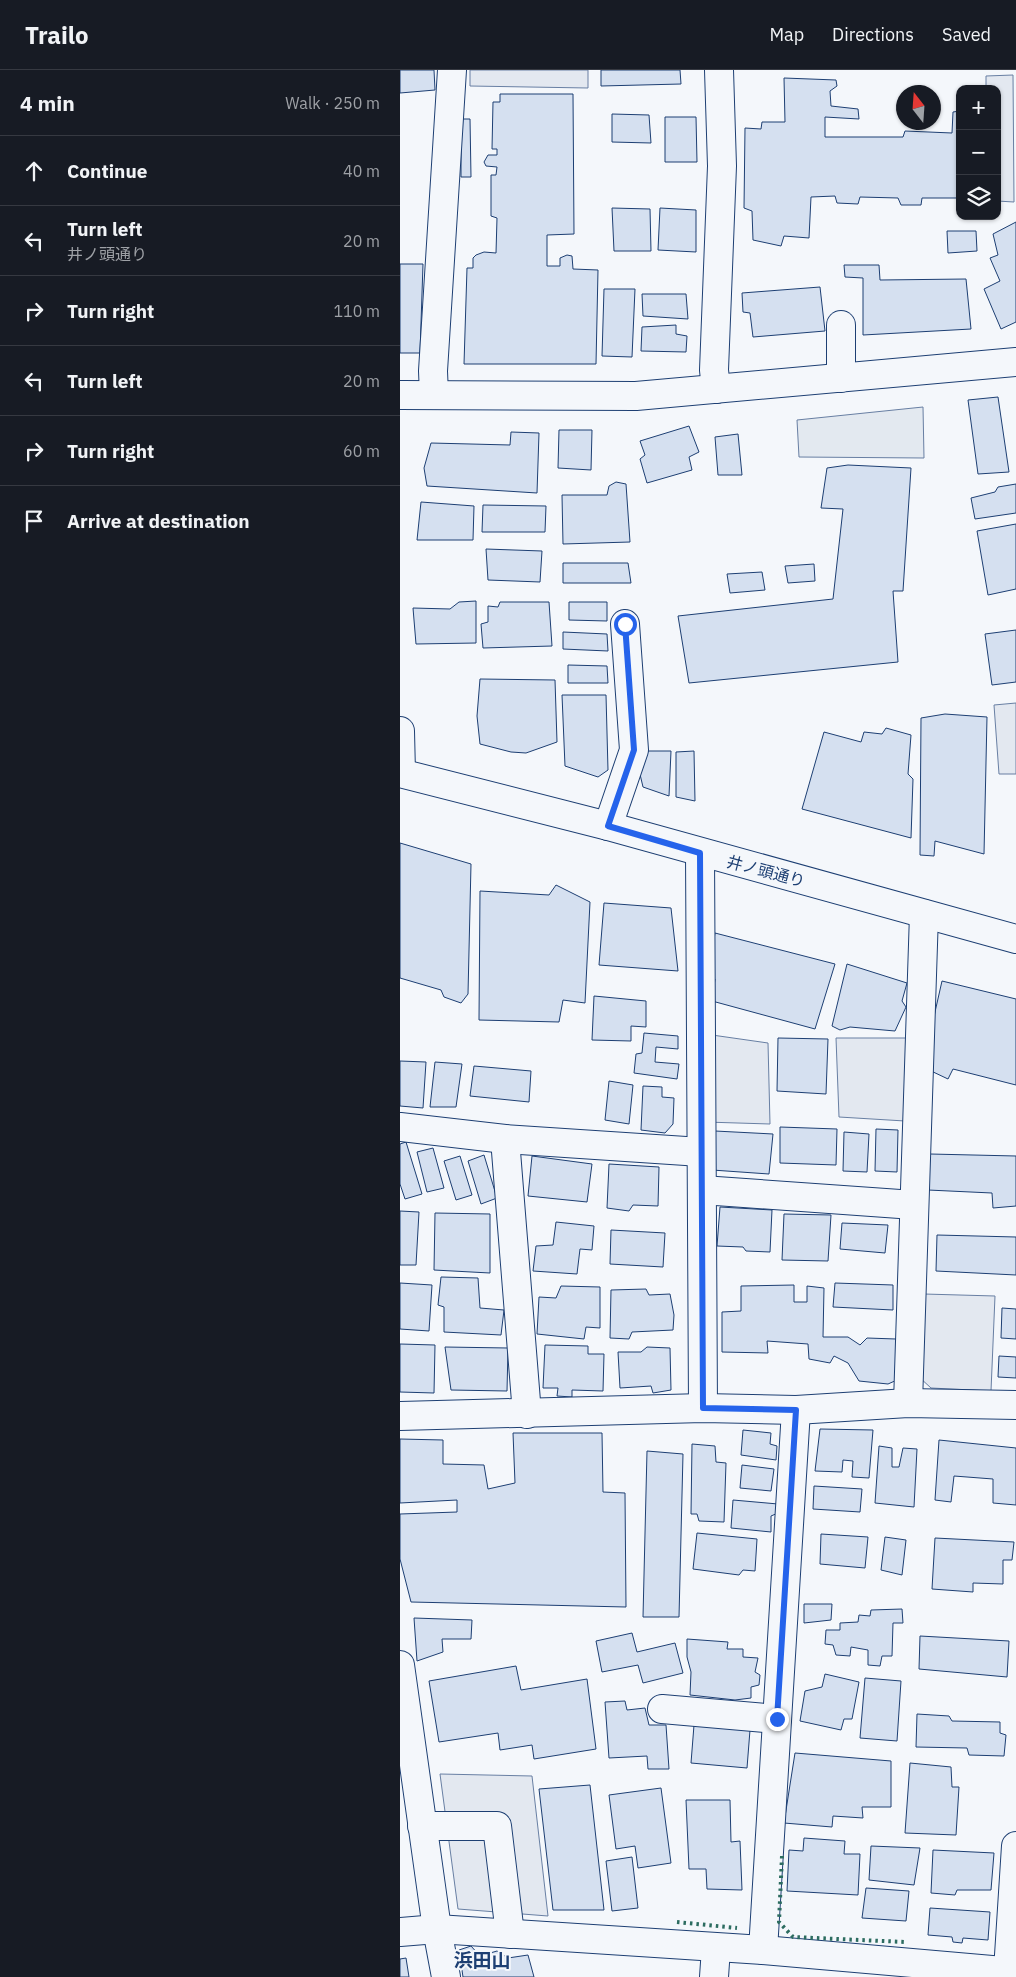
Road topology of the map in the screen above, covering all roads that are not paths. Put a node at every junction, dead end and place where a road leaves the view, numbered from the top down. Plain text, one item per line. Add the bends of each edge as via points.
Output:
1 (452, 70) edge
2 (718, 70) edge
3 (841, 326) dead end
4 (1016, 362) edge
5 (841, 378) junction
6 (716, 389) junction
7 (400, 395) edge
8 (434, 395) junction
9 (625, 624) dead end
10 (400, 731) edge
11 (400, 773) edge
12 (608, 826) junction
13 (700, 853) junction
14 (924, 914) junction
15 (1016, 939) edge
16 (400, 1127) edge
17 (505, 1139) junction
18 (701, 1152) junction
19 (702, 1190) junction
20 (914, 1205) junction
21 (908, 1403) junction
22 (1016, 1405) edge
23 (703, 1408) junction
24 (796, 1410) junction
25 (528, 1414) junction
26 (400, 1416) edge
27 (400, 1665) edge
28 (662, 1709) dead end
29 (777, 1719) junction
30 (422, 1826) junction
31 (1016, 1846) edge
32 (437, 1929) junction
33 (400, 1932) edge
34 (510, 1934) junction
35 (716, 1948) junction
36 (762, 1950) junction
37 (943, 1971) edge
38 (1012, 1971) edge
39 (446, 1977) edge
40 (714, 1977) edge

1 - 8 street
2 - 6 street via 722,166 714,370
3 - 5 street
4 - 5 street
5 - 6 street
6 - 8 street via 636,396
7 - 8 street
9 - 12 street via 634,750
10 - 11 street
11 - 12 street, 井ノ頭通り
12 - 13 street, 井ノ頭通り
13 - 14 street, 井ノ頭通り
13 - 18 street
14 - 15 street, 井ノ頭通り
14 - 20 street
16 - 17 street
17 - 18 street
17 - 25 street
18 - 19 street
19 - 20 street
19 - 23 street
20 - 21 street
21 - 22 street
21 - 24 street
23 - 24 street
23 - 25 street
24 - 29 street
25 - 26 street
27 - 30 street
28 - 29 street
29 - 36 street
30 - 32 street
30 - 34 street via 497,1826
31 - 38 street
32 - 33 street
32 - 34 street
32 - 39 street
34 - 35 street
35 - 36 street
35 - 40 street
36 - 37 street
37 - 38 street

